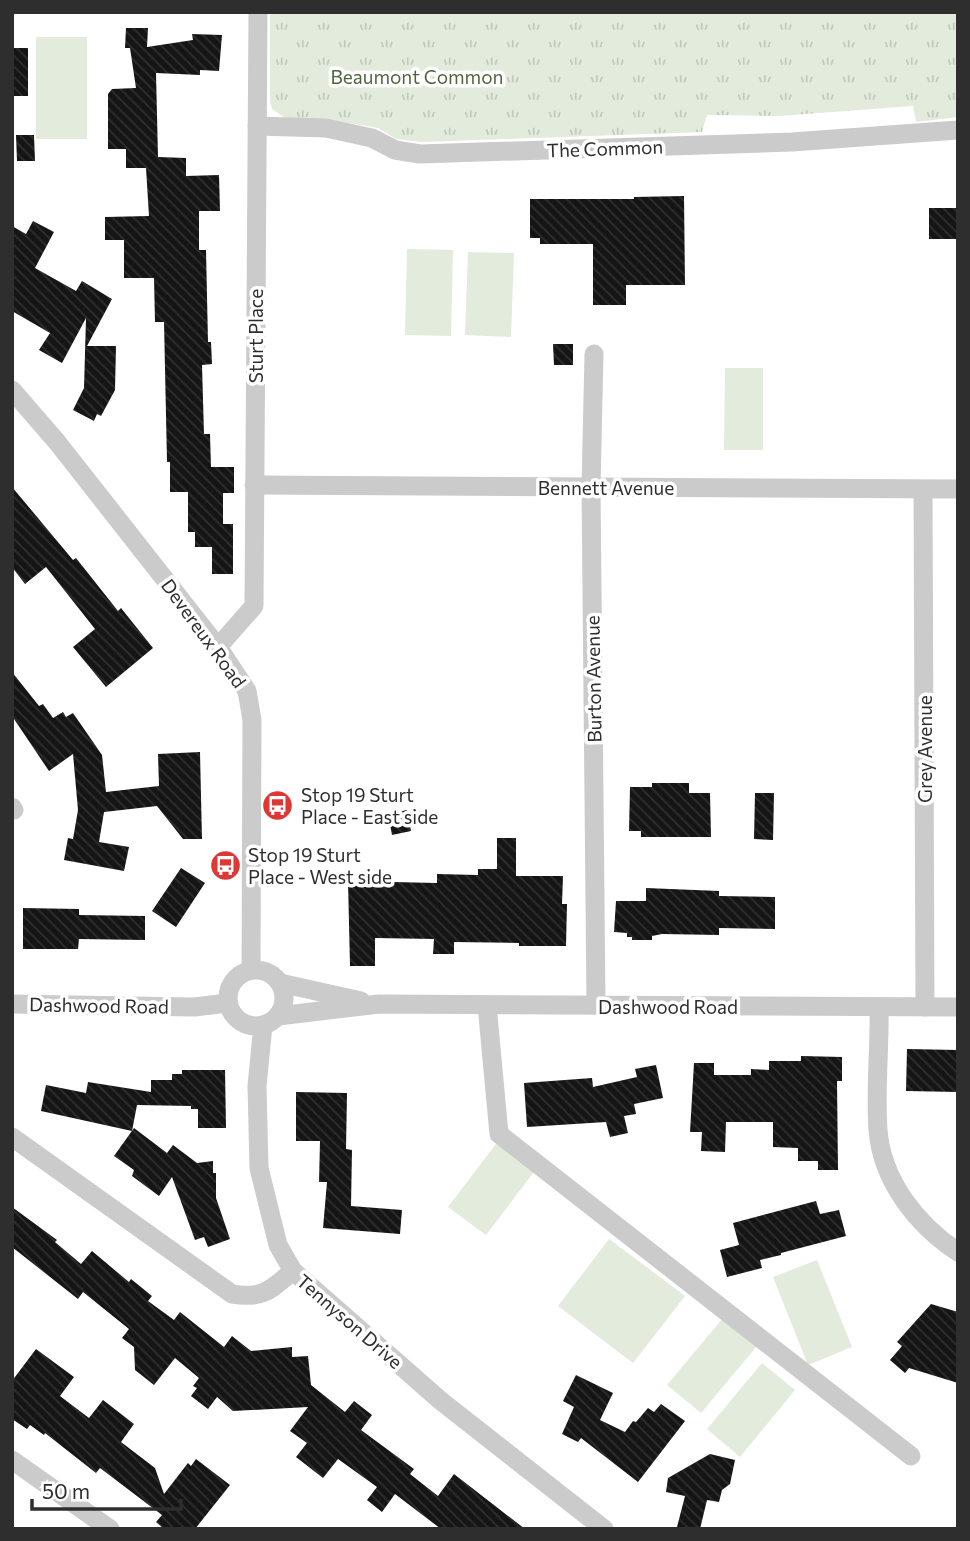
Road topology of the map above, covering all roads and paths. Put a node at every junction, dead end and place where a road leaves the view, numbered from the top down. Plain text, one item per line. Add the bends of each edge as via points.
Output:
1 (258, 12) edge
2 (257, 126) junction
3 (958, 130) edge
4 (594, 354) dead end
5 (12, 390) edge
6 (254, 485) junction
7 (591, 487) junction
8 (958, 489) edge
9 (923, 490) junction
10 (218, 647) junction
11 (251, 970) junction
12 (280, 983) junction
13 (228, 1003) junction
14 (12, 1004) edge
15 (379, 1004) junction
16 (487, 1005) junction
17 (596, 1005) junction
18 (879, 1007) junction
19 (925, 1007) junction
20 (958, 1007) edge
21 (270, 1020) junction
22 (12, 1137) edge
23 (958, 1252) edge
24 (293, 1271) junction
25 (911, 1456) dead end
26 (12, 1460) edge
27 (110, 1529) edge
28 (604, 1529) edge

1 - 2 street, Sturt Place
2 - 3 street, The Common via 326,128 420,154 792,142
2 - 6 street, Sturt Place
4 - 7 street, Burton Avenue
5 - 10 street, Devereux Road
6 - 7 street, Bennett Avenue
6 - 10 street, Sturt Place via 254,606
7 - 9 street, Bennett Avenue
7 - 17 street, Burton Avenue
8 - 9 street, Bennett Avenue
9 - 19 street, Grey Avenue
10 - 11 street, Devereux Road via 247,691 252,719
11 - 12 street via 265,972
11 - 13 street via 236,978
12 - 15 street
12 - 21 street via 284,1000
13 - 14 street, Dashwood Road via 194,1007
13 - 21 street via 237,1018 254,1026
15 - 16 street, Dashwood Road
15 - 21 street
16 - 17 street, Dashwood Road
16 - 25 street via 499,1134
17 - 18 street, Dashwood Road
18 - 19 street, Dashwood Road
18 - 23 street via 878,1132 886,1161 899,1194 916,1217
19 - 20 street, Dashwood Road
21 - 24 street, Tennyson Drive via 257,1086 259,1168 278,1245
22 - 24 street via 232,1294 264,1295
24 - 28 street, Tennyson Drive via 442,1401
26 - 27 street

